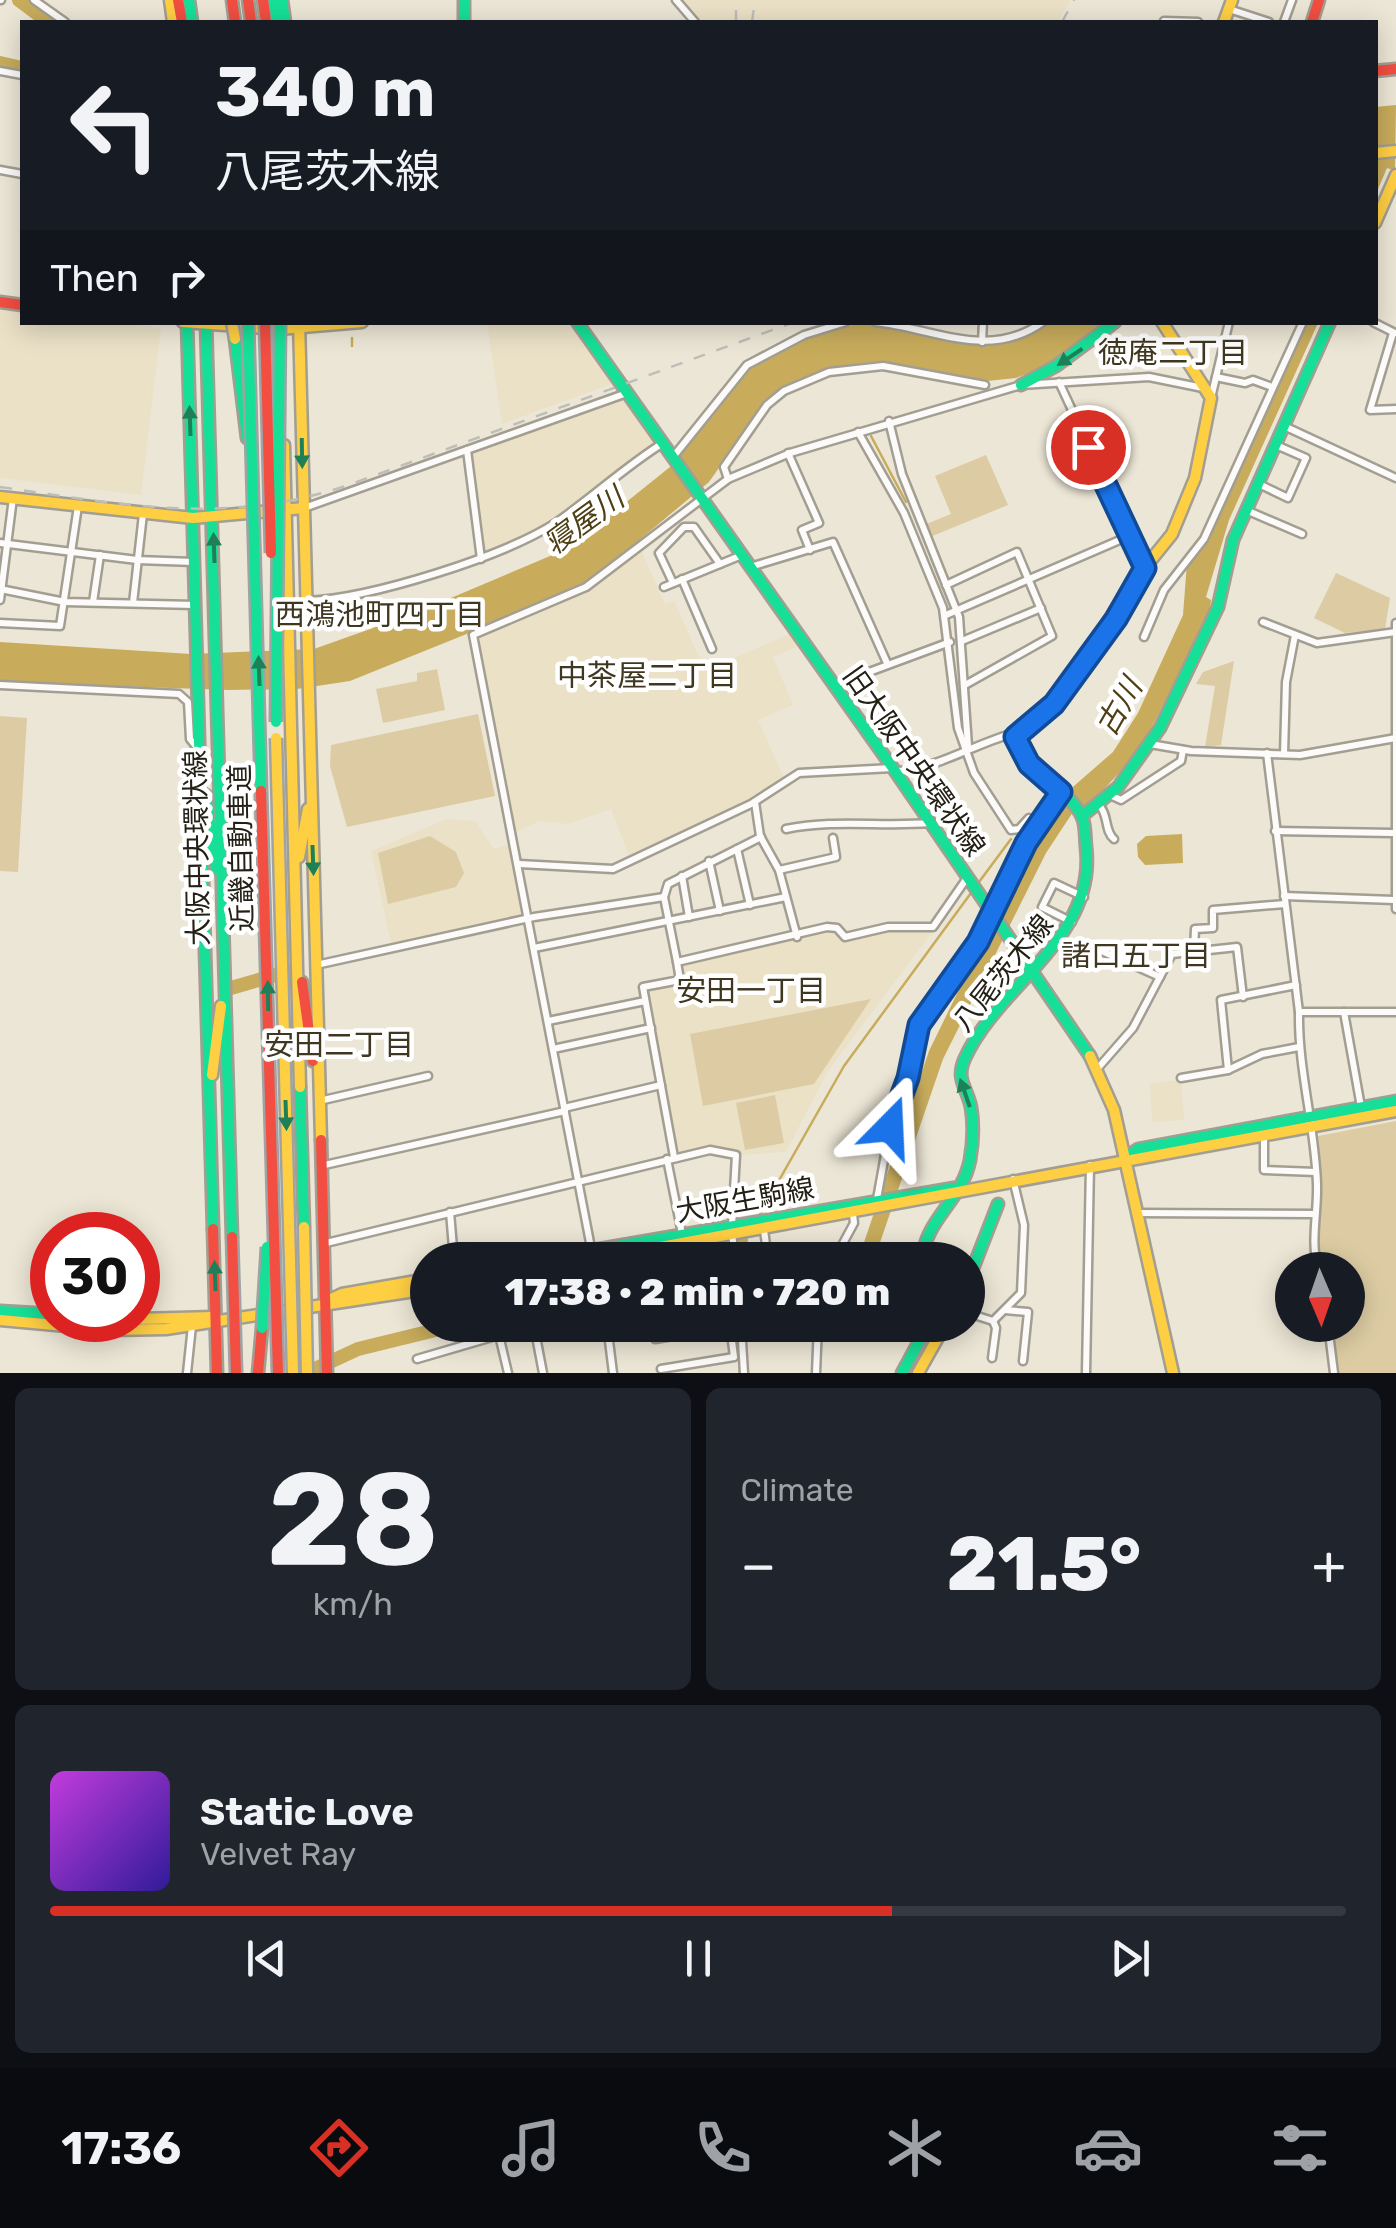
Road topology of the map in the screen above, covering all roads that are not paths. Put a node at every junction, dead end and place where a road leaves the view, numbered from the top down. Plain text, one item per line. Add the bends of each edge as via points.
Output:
1 (676, 0) edge
2 (40, 2) edge
3 (1231, 4) edge
4 (62, 20) edge
5 (694, 20) edge
6 (1265, 20) edge
7 (1396, 175) edge
8 (1378, 216) edge
9 (186, 325) edge
10 (206, 325) edge
11 (232, 325) edge
12 (248, 325) edge
13 (264, 325) edge
14 (280, 325) edge
15 (280, 325) edge
16 (299, 325) edge
17 (579, 325) edge
18 (836, 325) edge
19 (890, 325) edge
20 (946, 325) edge
21 (983, 325) edge
22 (1038, 325) edge
23 (1111, 325) edge
24 (1164, 325) edge
25 (1228, 325) edge
26 (1302, 325) edge
27 (1329, 325) edge
28 (1395, 333) edge
29 (944, 336) junction
30 (982, 342) junction
31 (1216, 377) junction
32 (1059, 382) junction
33 (985, 385) dead end
34 (1021, 385) junction
35 (1272, 387) junction
36 (627, 393) junction
37 (1208, 394) junction
38 (1396, 409) edge
39 (890, 421) junction
40 (1284, 426) junction
41 (858, 432) junction
42 (663, 443) junction
43 (1276, 445) junction
44 (467, 450) junction
45 (788, 454) junction
46 (674, 458) junction
47 (1396, 478) edge
48 (728, 479) junction
49 (1259, 484) junction
50 (253, 492) junction
51 (701, 496) junction
52 (6, 498) edge
53 (78, 506) junction
54 (304, 508) junction
55 (915, 508) junction
56 (1246, 510) junction
57 (286, 512) junction
58 (904, 513) junction
59 (144, 514) junction
60 (193, 518) junction
61 (212, 518) junction
62 (1302, 534) dead end
63 (1130, 536) junction
64 (3, 543) edge
65 (810, 550) junction
66 (71, 551) junction
67 (742, 554) junction
68 (100, 555) junction
69 (481, 559) junction
70 (138, 560) junction
71 (194, 562) junction
72 (720, 564) junction
73 (750, 566) junction
74 (1145, 568) junction
75 (682, 579) junction
76 (1028, 579) junction
77 (673, 583) junction
78 (946, 585) junction
79 (664, 587) dead end
80 (1, 589) edge
81 (0, 600) edge
82 (306, 600) junction
83 (65, 602) junction
84 (93, 602) junction
85 (134, 603) junction
86 (195, 605) junction
87 (1041, 608) junction
88 (956, 610) junction
89 (946, 615) junction
90 (1263, 622) dead end
91 (0, 623) edge
92 (1396, 623) edge
93 (1396, 632) edge
94 (1295, 635) junction
95 (1144, 637) dead end
96 (950, 642) junction
97 (962, 642) junction
98 (712, 649) dead end
99 (887, 663) junction
100 (0, 684) edge
101 (964, 685) junction
102 (834, 686) junction
103 (276, 722) junction
104 (964, 733) junction
105 (199, 736) junction
106 (1015, 737) junction
107 (1395, 738) edge
108 (1150, 744) junction
109 (967, 747) junction
110 (199, 750) junction
111 (1183, 750) junction
112 (1267, 753) junction
113 (1284, 754) junction
114 (893, 770) junction
115 (312, 791) junction
116 (1062, 794) junction
117 (1110, 795) junction
118 (754, 802) junction
119 (1099, 805) junction
120 (1080, 813) junction
121 (1039, 822) junction
122 (930, 823) junction
123 (1395, 824) edge
124 (786, 830) dead end
125 (1275, 831) junction
126 (1393, 833) junction
127 (761, 837) junction
128 (834, 838) dead end
129 (1114, 838) dead end
130 (737, 849) junction
131 (710, 861) junction
132 (519, 864) junction
133 (779, 870) junction
134 (682, 876) junction
135 (969, 878) junction
136 (221, 890) junction
137 (664, 896) junction
138 (786, 897) junction
139 (1086, 897) junction
140 (1284, 900) junction
141 (750, 904) junction
142 (1395, 904) edge
143 (720, 911) junction
144 (993, 914) junction
145 (689, 917) junction
146 (529, 919) junction
147 (296, 920) junction
148 (669, 921) junction
149 (1073, 923) junction
150 (797, 937) junction
151 (534, 948) junction
152 (1194, 950) junction
153 (1104, 952) dead end
154 (677, 962) junction
155 (316, 964) junction
156 (1032, 970) junction
157 (1160, 978) junction
158 (1296, 985) junction
159 (224, 994) junction
160 (1243, 997) junction
161 (645, 1000) junction
162 (1300, 1012) junction
163 (1344, 1012) junction
164 (1396, 1012) edge
165 (548, 1021) junction
166 (651, 1028) junction
167 (1298, 1048) junction
168 (553, 1049) junction
169 (269, 1062) junction
170 (1098, 1068) junction
171 (1228, 1070) junction
172 (428, 1076) dead end
173 (1181, 1078) dead end
174 (661, 1085) junction
175 (208, 1098) junction
176 (319, 1101) junction
177 (1396, 1101) edge
178 (1362, 1107) junction
179 (565, 1109) junction
180 (1396, 1112) edge
181 (1310, 1122) junction
182 (1264, 1136) junction
183 (670, 1158) junction
184 (1124, 1158) junction
185 (1090, 1164) junction
186 (320, 1166) junction
187 (1316, 1172) junction
188 (1012, 1179) junction
189 (578, 1182) junction
190 (962, 1188) junction
191 (875, 1204) junction
192 (998, 1204) dead end
193 (450, 1212) junction
194 (1137, 1212) junction
195 (853, 1214) junction
196 (1315, 1214) junction
197 (763, 1227) junction
198 (682, 1234) junction
199 (733, 1236) junction
200 (452, 1242) edge
201 (589, 1242) edge
202 (652, 1242) edge
203 (695, 1242) edge
204 (734, 1242) edge
205 (765, 1242) edge
206 (844, 1242) edge
207 (925, 1242) edge
208 (983, 1242) edge
209 (322, 1244) junction
210 (1313, 1252) edge
211 (410, 1282) edge
212 (410, 1291) edge
213 (325, 1302) junction
214 (1005, 1310) junction
215 (0, 1311) edge
216 (30, 1313) edge
217 (216, 1318) junction
218 (985, 1318) edge
219 (160, 1319) edge
220 (0, 1320) edge
221 (993, 1321) junction
222 (192, 1325) junction
223 (536, 1342) edge
224 (609, 1342) edge
225 (732, 1342) edge
226 (743, 1342) edge
227 (817, 1342) edge
228 (919, 1342) edge
229 (936, 1342) edge
230 (1330, 1342) edge
231 (417, 1358) dead end
232 (992, 1358) dead end
233 (1023, 1361) dead end
234 (327, 1364) edge
235 (662, 1369) dead end
236 (187, 1373) edge
237 (217, 1373) edge
238 (236, 1373) edge
239 (258, 1373) edge
240 (278, 1373) edge
241 (293, 1373) edge
242 (308, 1373) edge
243 (508, 1373) edge
244 (542, 1373) edge
245 (613, 1373) edge
246 (744, 1373) edge
247 (816, 1373) edge
248 (902, 1373) edge
249 (918, 1373) edge
250 (1086, 1373) edge
251 (1173, 1373) edge
252 (1334, 1373) edge

1 - 5 street
2 - 4 street
3 - 6 street
7 - 8 main road
60 -> 9 main road
10 - 61 main road, 大阪中央環状線
11 - 50 main road, bridge
12 - 50 main road, 近畿自動車道, bridge
13 - 103 main road, 近畿自動車道, bridge
14 - 103 main road, bridge
15 - 57 main road
16 -> 54 main road
17 - 36 main road, 旧大阪中央環状線
18 - 46 street via 747,365
19 - 29 street
20 - 29 street
21 - 30 street
22 - 30 street via 1018,337
23 -> 34 main road
24 - 37 main road
25 - 31 street
26 - 35 street
27 - 40 main road
28 - 38 street via 1370,410
29 - 30 street
31 - 35 street
31 - 37 street
32 - 34 street
32 - 37 street via 1149,377
32 - 63 street
33 - 48 street via 883,366 829,372 767,404 724,467
34 - 39 street
35 - 95 street via 1204,539 1170,580
36 - 42 main road, 旧大阪中央環状線
36 - 44 street
37 - 74 main road via 1199,469 1183,510
39 - 41 street
39 - 55 street
40 - 43 main road
40 - 47 street
41 - 45 street
41 - 58 street
42 - 46 main road, 旧大阪中央環状線
42 - 69 street via 558,521
43 - 49 main road
43 - 49 street via 1306,458 1288,498
44 - 54 street
44 - 69 street
45 - 48 street
45 - 65 street via 818,523 802,530
46 - 51 main road, 旧大阪中央環状線
48 - 51 street
49 - 56 main road
169 -> 50 main road, 近畿自動車道, bridge
51 - 67 main road, 旧大阪中央環状線
51 - 132 street via 590,584 474,636
52 - 53 main road
52 - 64 street
53 - 59 main road
53 - 66 street
54 - 57 main road
54 - 82 main road
55 - 58 street
55 - 78 street
56 - 62 street
56 - 108 main road via 1218,607
57 - 61 main road
57 - 147 main road
58 - 89 street
59 - 60 main road
59 - 70 street
60 - 61 main road
60 - 71 main road
136 -> 61 main road, 大阪中央環状線
63 - 74 street
63 - 76 street
64 - 66 street
64 - 80 street
65 - 73 street
65 - 99 street via 833,542
66 - 68 street
66 - 83 street
67 - 72 street
67 - 73 main road, 旧大阪中央環状線
68 - 70 street
68 - 84 street
69 - 82 street
70 - 71 street
70 - 85 street
71 - 86 main road
72 - 75 street
72 - 77 street via 694,527 684,527 658,552
73 - 102 main road, 旧大阪中央環状線
74 - 106 main road via 1054,704
75 - 77 street
75 - 98 street
76 - 78 street via 1017,552
76 - 87 street
76 - 88 street
77 - 79 street
78 - 88 street
80 - 81 street
80 - 83 street
82 - 115 main road
83 - 84 street
83 - 91 street via 60,626
84 - 85 street
85 - 86 street
86 - 105 main road
87 - 97 street
87 - 101 street via 1052,636
88 - 89 street
88 - 97 street
89 - 96 street
90 - 94 street
92 - 93 street
93 - 94 street via 1317,643
93 - 107 street
94 - 113 street
96 - 99 street
96 - 104 street
97 - 101 street
99 - 102 street
100 - 110 street via 179,694 188,702 190,739
101 - 104 street
102 - 114 main road, 旧大阪中央環状線
103 -> 241 main road, 近畿自動車道, bridge
104 - 109 street
105 - 110 main road
105 - 136 main road
106 - 109 street
106 - 116 main road via 1029,764
107 - 113 street via 1320,754
107 - 123 street
108 - 111 street
108 - 117 main road
109 - 114 street via 930,767
109 - 121 street via 974,773 1009,828 1017,830 1029,818
110 - 175 main road
111 - 112 street
111 - 117 street via 1181,762 1121,800
112 - 113 street
112 - 125 street
114 - 118 street via 803,772
114 - 122 main road, 旧大阪中央環状線
115 - 147 main road via 300,844
115 -> 155 main road
116 - 120 main road
116 - 121 street
117 - 119 main road
118 - 127 street
118 - 132 street via 613,869
119 - 120 main road
119 - 129 street
120 - 139 main road, 八尾茨木線
121 - 144 street
122 - 124 street via 823,821
122 - 135 main road, 旧大阪中央環状線
123 - 126 street
125 - 126 street
125 - 140 street
126 - 142 street
127 - 130 street
127 - 133 street
128 - 133 street via 836,857
130 - 131 street
130 - 141 street
131 - 134 street
131 - 143 street
132 - 146 street
133 - 138 street
134 - 137 street
134 - 145 street
135 - 144 main road, 旧大阪中央環状線
135 - 150 street via 932,927 888,927 846,937 830,926
136 - 159 main road, 大阪中央環状線
137 - 146 street
137 - 148 street
138 - 141 street
138 - 150 street
139 - 149 main road, 八尾茨木線
139 - 149 street via 1054,884 1042,907
140 - 142 street
140 - 152 street via 1213,910 1214,928 1195,929
140 - 158 street
141 - 143 street
143 - 145 street
144 - 156 main road, 旧大阪中央環状線
144 - 191 street via 919,1025
145 - 148 street
146 - 151 street
146 - 155 street
147 - 176 main road
147 - 242 main road, bridge
148 - 151 street
148 - 154 street
149 - 156 main road, 八尾茨木線
150 - 154 street
151 - 165 street
152 - 157 street via 1172,954
152 - 160 street via 1237,948
153 - 157 street
154 - 161 street via 680,980 643,987
155 - 176 main road
156 - 170 main road, 旧大阪中央環状線
190 -> 156 main road, 八尾茨木線 via 973,1121 959,1078 994,1012
157 - 170 street via 1133,1028
158 - 160 street
158 - 162 street
159 - 175 main road
159 - 238 main road, 大阪中央環状線, bridge
160 - 171 street via 1221,1000
161 - 165 street
161 - 166 street
162 - 163 street
162 - 167 street
163 - 164 street
163 - 178 street
165 - 168 street
166 - 168 street
166 - 174 street
167 - 171 street via 1262,1054
167 - 181 street
168 - 179 street
169 - 239 main road, bridge via 268,1233
169 - 240 main road, 近畿自動車道, bridge
170 - 184 main road, 旧大阪中央環状線
171 - 173 street
172 - 176 street
174 - 179 street
174 - 183 street
217 -> 175 main road
176 - 186 main road
177 - 178 main road, 大阪生駒線
178 - 181 main road, 大阪生駒線
179 - 186 street
179 - 189 street
180 - 181 main road, 大阪生駒線
181 - 182 main road, 大阪生駒線
181 - 184 main road, 大阪生駒線 via 1138,1150
181 - 187 street
182 - 184 main road, 大阪生駒線
182 - 187 street via 1264,1170
183 - 189 street
183 - 198 street
183 - 199 street via 710,1150 736,1155
184 - 185 main road, 大阪生駒線
184 - 194 main road, 旧大阪中央環状線
185 - 188 main road, 大阪生駒線
185 - 250 street
186 - 209 main road
187 - 196 street
188 - 190 main road, 大阪生駒線
188 - 214 street via 1024,1256 1021,1293
189 - 193 street
189 - 201 street
190 - 191 main road, 大阪生駒線
190 - 207 main road via 928,1224
191 - 195 main road, 大阪生駒線
191 - 197 main road, 大阪生駒線
192 - 208 main road
193 - 200 street
193 - 209 street
194 - 196 street
194 - 251 main road, 旧大阪中央環状線
195 - 197 main road, 大阪生駒線
195 - 206 street
196 - 210 street
197 - 199 main road, 大阪生駒線
197 - 199 main road, 大阪生駒線 via 745,1223
197 - 205 street
198 - 199 main road, 大阪生駒線
198 - 202 main road, 大阪生駒線
199 - 203 main road, 大阪生駒線
199 - 204 street
209 - 213 main road
211 - 213 main road
212 - 213 main road
213 - 217 main road
213 - 234 main road
214 - 221 street
214 - 233 street via 1028,1312
215 - 216 main road
217 - 219 main road
217 - 222 main road
217 - 237 main road
218 - 221 street
220 - 222 main road
221 - 232 street
222 - 236 street
223 - 244 street
224 - 245 street
225 - 235 street via 734,1356
226 - 246 street
227 - 247 street
228 - 248 main road
229 - 249 main road
230 - 252 street
231 - 243 street via 499,1335

